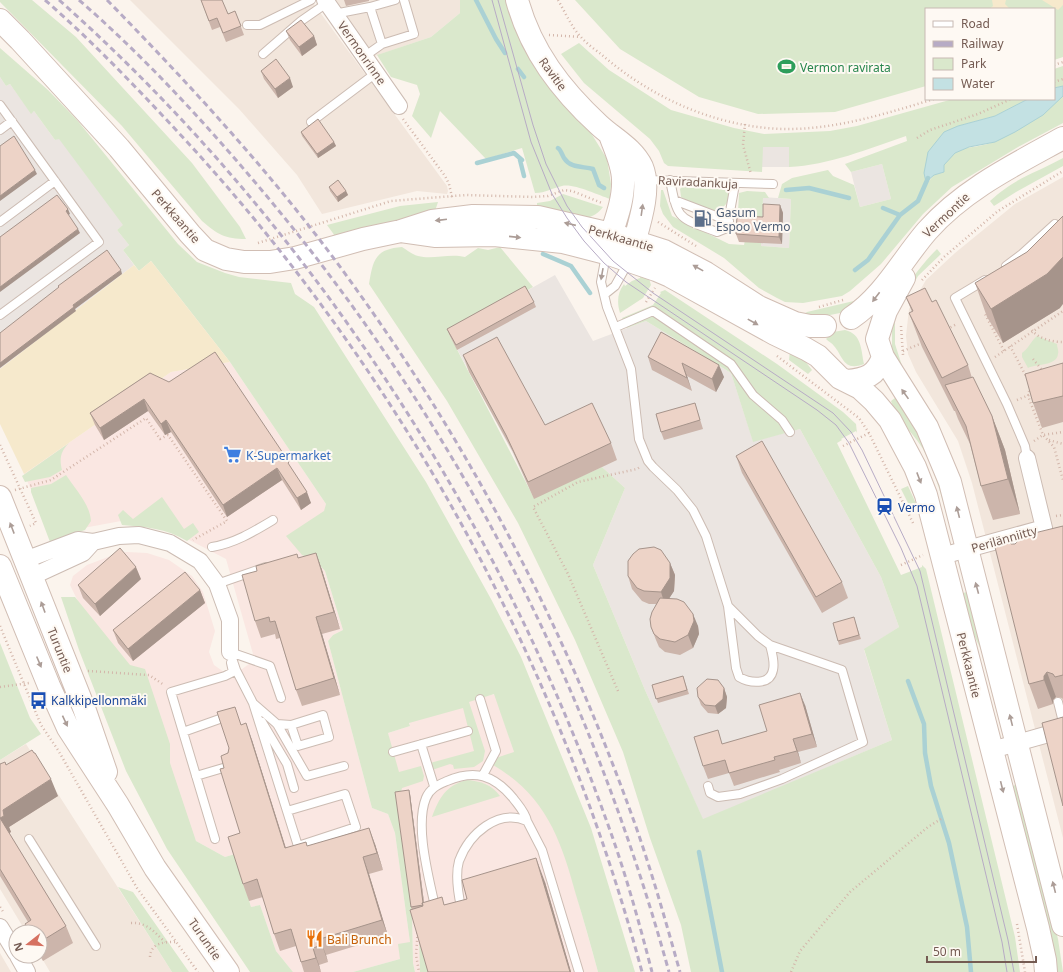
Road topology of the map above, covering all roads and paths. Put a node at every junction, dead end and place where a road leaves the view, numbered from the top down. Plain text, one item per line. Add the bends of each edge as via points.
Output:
1 (311, 0) edge
2 (395, 0) edge
3 (404, 0) edge
4 (517, 0) edge
5 (558, 0) edge
6 (329, 6) edge
7 (370, 7) junction
8 (0, 20) edge
9 (247, 25) dead end
10 (542, 35) dead end
11 (580, 37) junction
12 (0, 41) edge
13 (382, 44) junction
14 (263, 54) dead end
15 (365, 56) junction
16 (376, 73) junction
17 (61, 86) junction
18 (930, 100) edge
19 (1009, 100) edge
20 (0, 105) edge
21 (398, 106) joint
22 (12, 121) junction
23 (311, 122) edge
24 (745, 124) junction
25 (0, 130) edge
26 (917, 138) dead end
27 (1063, 138) edge
28 (1063, 152) edge
29 (1063, 171) edge
30 (751, 174) dead end
31 (634, 180) junction
32 (670, 180) junction
33 (55, 181) junction
34 (735, 184) junction
35 (773, 184) dead end
36 (452, 197) junction
37 (674, 200) junction
38 (618, 208) junction
39 (641, 216) junction
40 (729, 221) junction
41 (1059, 221) edge
42 (0, 222) edge
43 (635, 240) junction
44 (609, 243) junction
45 (252, 244) dead end
46 (699, 248) dead end
47 (629, 261) junction
48 (921, 281) dead end
49 (605, 294) junction
50 (815, 307) dead end
51 (849, 308) junction
52 (991, 310) edge
53 (1063, 311) edge
54 (0, 315) edge
55 (964, 319) junction
56 (944, 324) edge
57 (825, 326) junction
58 (616, 327) junction
59 (946, 330) junction
60 (1032, 330) junction
61 (940, 333) edge
62 (927, 340) edge
63 (1063, 342) edge
64 (1010, 346) junction
65 (888, 349) junction
66 (1004, 351) junction
67 (775, 355) dead end
68 (818, 356) junction
69 (1033, 359) dead end
70 (985, 361) junction
71 (1047, 375) edge
72 (847, 381) junction
73 (1035, 393) edge
74 (1028, 396) junction
75 (1007, 404) junction
76 (790, 432) dead end
77 (1063, 432) edge
78 (869, 433) junction
79 (1043, 436) junction
80 (1049, 440) junction
81 (0, 444) edge
82 (1063, 444) edge
83 (843, 446) dead end
84 (1026, 452) junction
85 (648, 460) junction
86 (1063, 480) edge
87 (20, 488) junction
88 (5, 494) edge
89 (273, 520) dead end
90 (36, 523) dead end
91 (916, 528) dead end
92 (212, 547) dead end
93 (967, 550) junction
94 (186, 551) junction
95 (934, 554) junction
96 (272, 565) edge
97 (901, 565) dead end
98 (28, 568) junction
99 (2, 577) edge
100 (217, 584) junction
101 (728, 606) junction
102 (0, 626) edge
103 (770, 645) junction
104 (230, 652) junction
105 (86, 672) dead end
106 (31, 683) dead end
107 (23, 684) junction
108 (0, 687) edge
109 (618, 691) dead end
110 (171, 692) junction
111 (281, 698) dead end
112 (480, 699) dead end
113 (1058, 702) dead end
114 (253, 704) junction
115 (42, 712) dead end
116 (237, 714) edge
117 (35, 715) junction
118 (1063, 722) edge
119 (277, 724) junction
120 (291, 725) junction
121 (1063, 730) edge
122 (468, 731) dead end
123 (183, 732) junction
124 (1017, 742) junction
125 (421, 744) junction
126 (992, 750) junction
127 (393, 752) dead end
128 (230, 766) edge
129 (344, 766) dead end
130 (483, 775) junction
131 (196, 776) junction
132 (434, 786) junction
133 (708, 786) dead end
134 (294, 788) dead end
135 (118, 805) junction
136 (287, 811) junction
137 (941, 819) dead end
138 (527, 821) junction
139 (29, 839) dead end
140 (215, 839) dead end
141 (434, 902) edge
142 (462, 907) edge
143 (131, 923) dead end
144 (420, 924) edge
145 (1063, 925) edge
146 (0, 927) edge
147 (8, 940) edge
148 (165, 942) junction
149 (177, 942) junction
150 (96, 946) dead end
151 (150, 957) dead end
152 (198, 972) edge
153 (228, 972) edge
154 (418, 972) edge
155 (579, 972) edge
156 (791, 972) edge
157 (1046, 972) edge

1 - 9 lane via 260,25
2 - 7 lane
3 - 13 lane via 414,34
4 - 31 main road, Ravitie via 527,32 552,76 584,111 631,150 642,168
5 - 11 path
6 - 7 lane
6 - 14 lane via 302,20
6 - 15 street, Vermonrinne
7 - 13 lane
8 - 17 main road, Perkkaantie
10 - 11 path
11 - 24 path via 616,68 648,90 670,101
12 - 17 main road, Perkkaantie
13 - 15 lane
15 - 16 street, Vermonrinne
16 - 21 street, Vermonrinne
16 - 23 lane
17 - 44 main road, Perkkaantie via 119,148 205,250 226,259 270,262 295,258 432,221 473,216 538,217
18 - 24 path via 827,126 792,129 762,128
19 - 26 path via 978,114 930,130
20 - 22 lane
21 - 36 path via 400,115 445,176
22 - 25 lane
22 - 33 lane
24 - 30 path via 743,145
27 -> 51 main road, Vermontie via 965,196 928,230 872,302
28 - 65 main road, Vermontie via 1003,185 968,212 901,282 882,322
29 - 48 path via 998,211 944,257
31 - 32 lane, Raviradankuja
31 - 38 main road, Ravitie
39 -> 31 main road, Ravitie
32 - 34 lane, Raviradankuja
32 - 37 lane
33 - 42 lane
33 - 54 lane via 99,242
34 - 35 lane, Raviradankuja
34 - 40 lane
36 - 38 path via 533,197 548,196 564,190
36 - 45 path via 391,201
37 - 40 lane
37 - 40 lane via 676,208 686,220 717,232 727,228
38 - 44 main road, Ravitie
39 - 43 main road, Ravitie
39 - 46 path via 653,219
41 - 55 lane via 1022,254 955,298
43 - 44 main road, Perkkaantie
43 - 47 main road, Ravitie
57 -> 43 main road, Perkkaantie via 795,323 759,307 706,272 674,255
44 - 47 main road, Perkkaantie
44 -> 49 lane via 601,282
47 - 49 lane via 615,286
47 -> 68 main road, Perkkaantie via 670,276
49 - 58 lane via 607,307
50 - 51 path
51 - 57 main road
51 - 65 main road via 862,325
52 - 66 path via 985,314
53 - 60 path
55 - 59 path
55 - 70 lane
56 - 59 path
57 - 68 main road via 819,333
58 - 76 lane via 653,311 731,364 753,395 782,420
58 - 85 lane via 631,369 639,439
59 - 61 path
60 - 63 path via 1035,335 1054,342
60 - 64 path
62 - 65 path
64 - 66 path
64 - 74 path via 1028,379
65 - 72 main road via 879,368 872,374 858,380
93 -> 65 main road via 950,482 927,427
66 - 70 path
67 - 78 path via 856,416
68 - 72 main road via 830,370
69 - 71 path
70 - 75 lane
72 -> 95 main road, Perkkaantie via 860,388 874,401 890,420 903,442 926,495
73 - 74 path
74 - 75 path
74 - 79 path
75 - 84 lane
77 - 79 path
78 - 83 path
78 - 91 path
79 - 80 path
79 - 84 path
80 - 82 path
80 - 86 path via 1054,448
81 - 87 path
84 - 93 street, Perilänniitty via 1044,528 1016,540
85 - 101 lane via 693,510 706,536
85 - 109 path via 637,470 578,482 533,508 568,574
87 - 88 path
87 - 90 path
87 - 94 path via 51,480 146,418 160,439 168,435 226,521 190,543
98 -> 88 main road, Turuntie
89 - 92 lane via 246,536
93 - 95 street, Perilänniitty
124 -> 93 main road
94 - 98 street via 170,543 139,535 119,536 93,542 78,540
94 - 100 street via 200,561
95 - 97 path
95 - 126 main road, Perkkaantie
96 - 100 lane
98 - 99 main road
135 -> 98 main road, Turuntie via 84,708
99 -> 135 main road, Turuntie via 68,728
100 - 104 street via 230,620
101 - 103 lane
101 - 103 lane via 739,677 748,682 759,682 769,678 773,671
102 - 107 path
103 - 133 lane via 842,670 863,742 782,779 740,794 718,797 710,793
104 - 110 lane via 233,672
104 - 111 lane via 270,666
104 - 114 lane
105 - 110 path via 91,670 102,673 149,675 159,680
106 - 107 path
107 - 108 path
107 - 117 path
110 - 123 lane
112 - 130 lane via 496,751
113 - 118 lane
114 - 119 lane
114 - 134 lane via 287,764
114 - 136 lane
115 - 117 path
116 - 123 lane
117 - 149 path via 137,888
119 - 120 lane
119 - 129 lane via 308,776
120 - 120 lane via 322,716 329,737 298,746
121 - 124 street
122 - 125 lane
123 - 131 lane
124 - 126 street
145 -> 124 main road
125 - 127 lane
125 - 132 lane
126 -> 157 main road, Perkkaantie via 1038,928
128 - 131 lane
130 - 132 lane via 468,775
130 - 138 lane via 503,786 525,813
131 - 140 lane
132 - 141 lane via 422,808 424,850
135 - 153 main road, Turuntie via 155,868
136 - 136 lane via 298,846 356,827 345,794
137 - 156 path via 850,892 800,951
138 - 142 lane via 507,817 484,827 469,842 459,862 458,881
138 - 155 lane via 542,850
139 - 150 lane
143 - 148 path via 144,924 158,933
144 - 154 path via 416,933
146 - 147 street
148 - 149 path
148 - 151 path via 156,945 150,952
149 - 152 path

